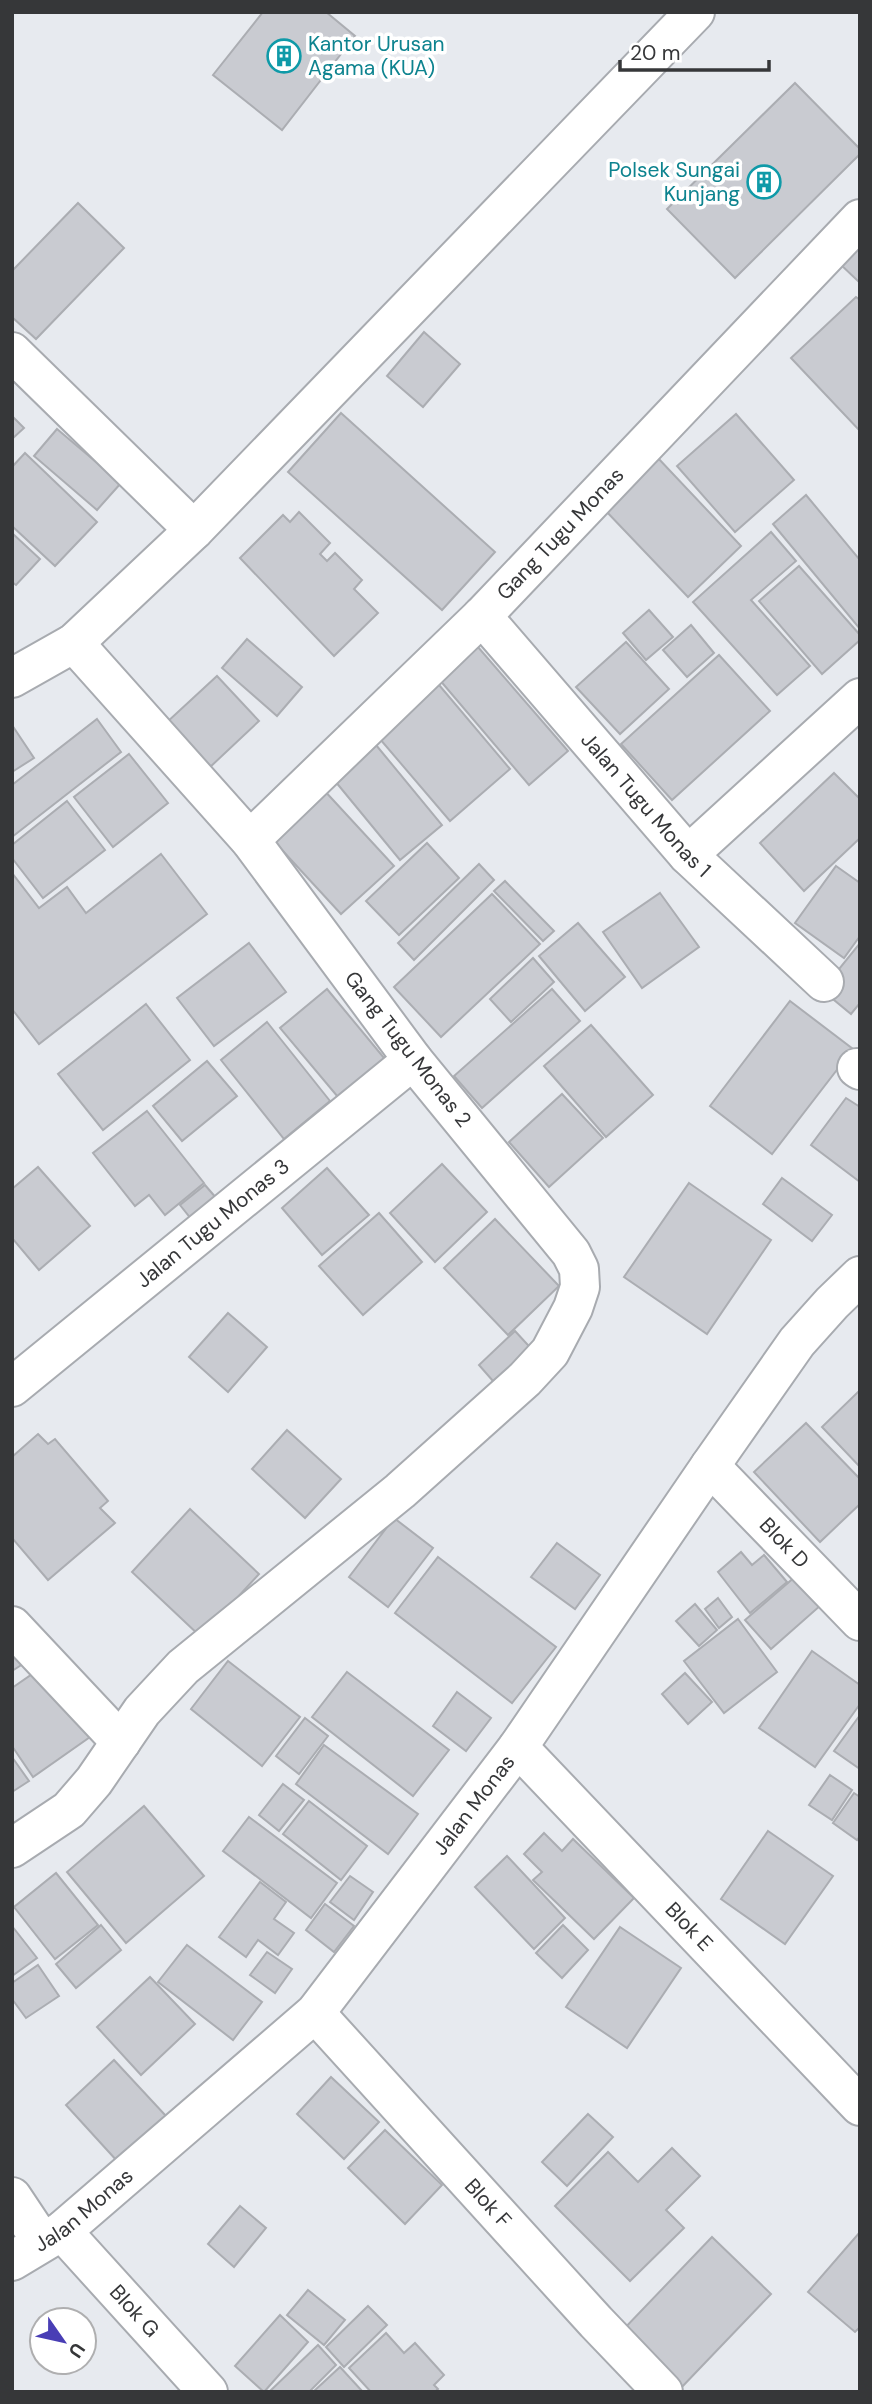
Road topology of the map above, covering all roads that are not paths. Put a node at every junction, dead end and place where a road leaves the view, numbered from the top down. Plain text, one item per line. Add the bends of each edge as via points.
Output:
1 (695, 12) edge
2 (860, 219) edge
3 (12, 352) edge
4 (194, 530) junction
5 (482, 616) junction
6 (74, 643) junction
7 (12, 678) edge
8 (860, 698) edge
9 (250, 840) junction
10 (688, 855) junction
11 (824, 982) dead end
12 (413, 1060) junction
13 (860, 1276) edge
14 (12, 1387) edge
15 (710, 1466) junction
16 (860, 1620) edge
17 (12, 1626) edge
18 (121, 1742) junction
19 (518, 1746) junction
20 (12, 1849) edge
21 (315, 2013) junction
22 (860, 2106) edge
23 (12, 2197) edge
24 (39, 2245) edge
25 (208, 2392) edge
26 (663, 2392) edge

1 - 4 street
2 - 5 street, Gang Tugu Monas
3 - 4 street
4 - 6 street
5 - 9 street, Gang Tugu Monas
5 - 10 street, Jalan Tugu Monas 1
6 - 7 street
6 - 9 street, Gang Tugu Monas 2
8 - 10 street
9 - 12 street, Gang Tugu Monas 2
10 - 11 street, Jalan Tugu Monas 1
12 - 14 street, Jalan Tugu Monas 3
12 - 18 street, Gang Tugu Monas 2 via 571,1253 579,1269 580,1287 573,1308 550,1352 525,1379 400,1491 183,1667 142,1711
13 - 15 street, Jalan Monas via 797,1342
15 - 16 street, Blok D
15 - 19 street, Jalan Monas
17 - 18 street
18 - 20 street via 69,1810
19 - 21 street, Jalan Monas
19 - 22 street, Blok E
21 - 24 street, Jalan Monas
21 - 26 street, Blok F
23 - 24 street, Blok G
24 - 25 street, Blok G

